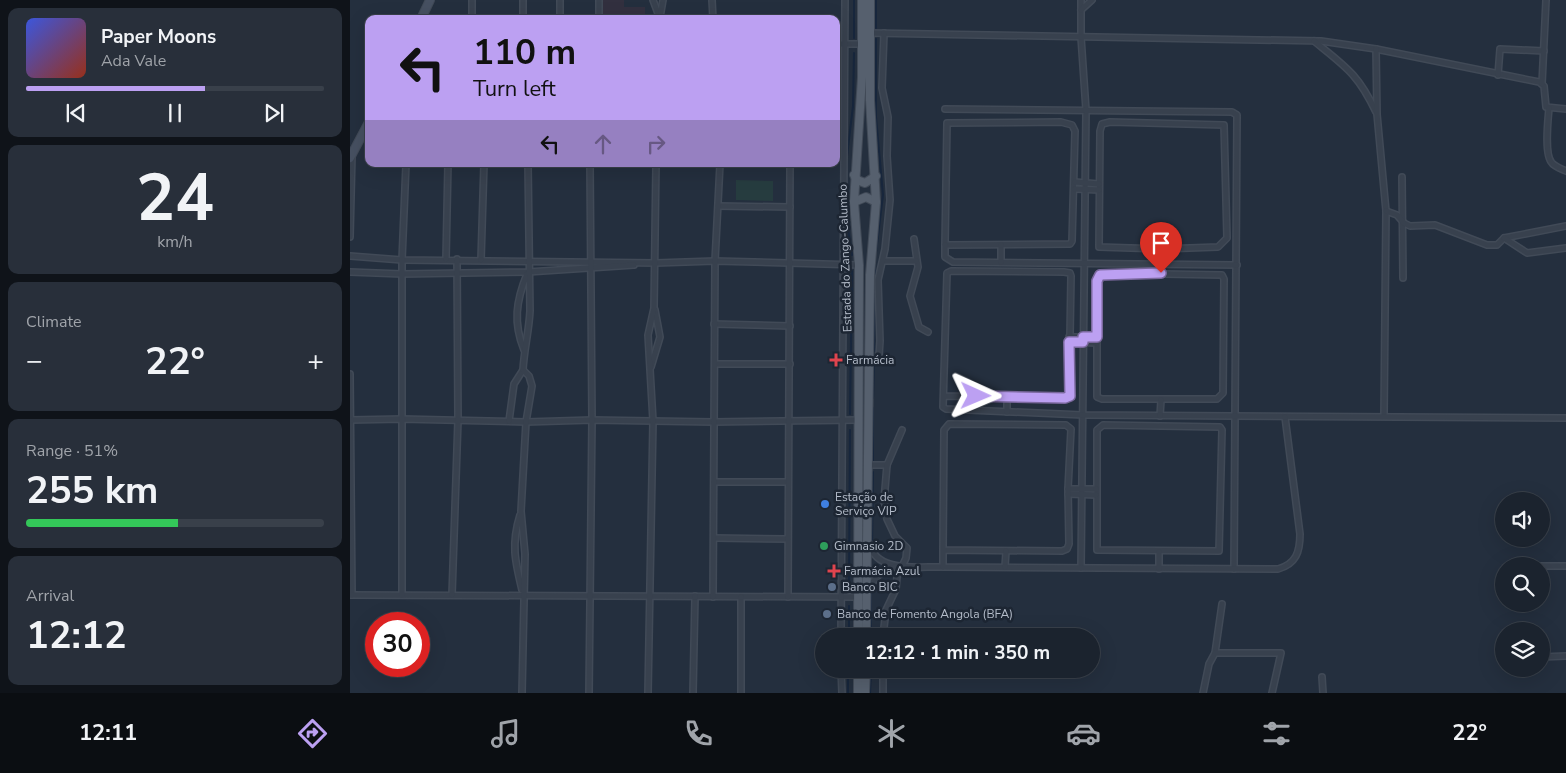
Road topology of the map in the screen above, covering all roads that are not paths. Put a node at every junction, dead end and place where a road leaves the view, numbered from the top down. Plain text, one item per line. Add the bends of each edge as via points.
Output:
1 (430, 0) edge
2 (472, 0) edge
3 (523, 0) edge
4 (560, 0) edge
5 (599, 0) edge
6 (653, 0) edge
7 (663, 0) edge
8 (712, 0) edge
9 (845, 0) edge
10 (862, 0) edge
11 (870, 0) edge
12 (1081, 0) edge
13 (1092, 0) edge
14 (1546, 0) edge
15 (1081, 10) junction
16 (423, 15) edge
17 (472, 15) edge
18 (523, 15) edge
19 (560, 15) edge
20 (599, 15) edge
21 (659, 15) edge
22 (661, 15) edge
23 (713, 15) edge
24 (876, 33) junction
25 (1080, 37) junction
26 (1313, 40) junction
27 (840, 44) edge
28 (845, 44) junction
29 (856, 44) junction
30 (1376, 48) junction
31 (1544, 50) junction
32 (1498, 75) junction
33 (1542, 84) junction
34 (840, 100) edge
35 (844, 100) junction
36 (1549, 108) junction
37 (1566, 109) edge
38 (945, 110) dead end
39 (1086, 110) junction
40 (1377, 114) junction
41 (365, 130) edge
42 (840, 147) edge
43 (351, 156) edge
44 (406, 167) edge
45 (448, 167) edge
46 (484, 167) edge
47 (528, 167) edge
48 (590, 167) edge
49 (656, 167) edge
50 (720, 167) edge
51 (790, 167) edge
52 (839, 167) edge
53 (1566, 171) edge
54 (854, 175) junction
55 (876, 176) junction
56 (1402, 177) dead end
57 (1075, 182) junction
58 (1085, 187) junction
59 (1099, 187) junction
60 (1075, 189) junction
61 (854, 202) junction
62 (876, 202) junction
63 (718, 206) junction
64 (790, 207) junction
65 (1386, 211) junction
66 (1402, 221) junction
67 (1566, 226) edge
68 (350, 238) edge
69 (1504, 238) junction
70 (914, 239) dead end
71 (945, 245) junction
72 (1001, 245) junction
73 (1566, 248) edge
74 (1162, 249) junction
75 (350, 256) edge
76 (446, 259) junction
77 (457, 259) junction
78 (402, 260) junction
79 (481, 260) junction
80 (883, 260) junction
81 (529, 261) junction
82 (590, 261) junction
83 (714, 261) junction
84 (916, 261) junction
85 (789, 262) junction
86 (1001, 262) junction
87 (1084, 262) junction
88 (656, 263) junction
89 (843, 263) junction
90 (1162, 264) junction
91 (1237, 264) junction
92 (859, 265) junction
93 (590, 269) junction
94 (350, 272) edge
95 (457, 272) junction
96 (528, 272) junction
97 (402, 274) junction
98 (1403, 278) dead end
99 (654, 308) junction
100 (714, 324) junction
101 (790, 326) junction
102 (928, 332) dead end
103 (1069, 340) junction
104 (1083, 340) junction
105 (1097, 340) junction
106 (524, 350) junction
107 (879, 356) dead end
108 (715, 364) junction
109 (790, 364) junction
110 (523, 370) junction
111 (650, 370) junction
112 (350, 374) edge
113 (944, 396) junction
114 (1008, 397) junction
115 (1161, 400) junction
116 (1007, 412) junction
117 (1083, 415) junction
118 (1160, 416) junction
119 (1384, 416) junction
120 (1235, 417) junction
121 (1285, 417) junction
122 (1566, 418) edge
123 (402, 419) junction
124 (350, 420) edge
125 (458, 420) junction
126 (592, 420) junction
127 (789, 420) junction
128 (842, 420) junction
129 (859, 420) junction
130 (509, 421) junction
131 (653, 421) junction
132 (526, 422) junction
133 (713, 422) junction
134 (902, 430) dead end
135 (871, 465) junction
136 (887, 465) junction
137 (714, 482) junction
138 (788, 482) junction
139 (1068, 492) junction
140 (1082, 492) junction
141 (1096, 492) junction
142 (521, 511) junction
143 (867, 535) junction
144 (714, 538) junction
145 (788, 539) junction
146 (943, 550) junction
147 (1006, 550) junction
148 (1159, 552) junction
149 (899, 566) junction
150 (943, 566) junction
151 (1550, 566) edge
152 (1566, 566) edge
153 (1005, 567) junction
154 (1081, 568) junction
155 (1159, 569) junction
156 (1234, 569) junction
157 (351, 595) edge
158 (402, 595) junction
159 (452, 595) junction
160 (523, 595) junction
161 (590, 596) junction
162 (650, 596) junction
163 (695, 596) junction
164 (713, 596) junction
165 (741, 597) junction
166 (788, 597) junction
167 (840, 597) junction
168 (862, 597) junction
169 (1222, 604) dead end
170 (841, 628) edge
171 (859, 628) edge
172 (865, 628) edge
173 (883, 628) edge
174 (1215, 653) junction
175 (1566, 656) edge
176 (1550, 657) edge
177 (1322, 677) dead end
178 (841, 678) edge
179 (858, 678) edge
180 (866, 678) edge
181 (883, 678) edge
182 (522, 693) edge
183 (589, 693) edge
184 (648, 693) edge
185 (693, 693) edge
186 (742, 693) edge
187 (842, 693) edge
188 (858, 693) edge
189 (865, 693) edge
190 (882, 693) edge
191 (1203, 693) edge
192 (1272, 693) edge
193 (1323, 693) edge

1 - 16 street
2 - 17 street
3 - 18 street
4 - 19 street
5 - 20 street
6 - 21 street
7 - 22 street
8 - 23 street
9 - 28 street
10 - 29 main road, Estrada do Zango-Calumbo
11 - 24 main road, Estrada do Zango-Calumbo
12 - 15 street
13 - 15 street
14 - 31 street
15 - 25 street
24 - 25 street
24 - 55 main road, Estrada do Zango-Calumbo via 870,100
24 - 80 street via 888,117 890,200
25 - 26 street
25 - 39 street
26 - 30 street
26 - 40 street via 1351,70 1364,87
27 - 28 street
28 - 29 street
28 - 35 street
29 - 54 main road, Estrada do Zango-Calumbo via 861,102
30 - 32 street
30 - 40 street
31 - 32 street via 1500,49
31 - 33 street
32 - 33 street
33 - 36 street via 1545,106
34 - 35 street
35 - 42 street
36 - 37 street
36 - 53 street via 1549,159
38 - 39 street
39 - 58 street
39 - 91 street via 1235,113 1238,120
40 - 65 street
41 - 43 street
43 - 68 street
44 - 78 street
45 - 76 street
46 - 79 street
47 - 81 street
48 - 82 street
49 - 88 street
50 - 63 street
51 - 64 street
52 - 89 street
54 - 55 main road via 865,183
54 - 61 main road, Estrada do Zango-Calumbo
55 - 62 main road, Estrada do Zango-Calumbo
56 - 66 street
57 - 58 street
57 - 60 street
57 - 71 street via 1075,131 1072,125 1061,122 947,123
58 - 59 street
58 - 60 street
58 - 87 street
59 - 74 street via 1099,247
59 - 74 street via 1102,124 1224,125 1227,238 1218,247
60 - 72 street via 1070,244
61 - 62 main road via 866,197
61 - 92 main road, Estrada do Zango-Calumbo
62 - 135 main road, Estrada do Zango-Calumbo via 870,265
63 - 64 street
63 - 83 street
64 - 85 street
65 - 66 street
65 - 119 street
66 - 69 street via 1410,226 1448,228 1486,244 1497,244
66 - 98 street
67 - 69 street
69 - 73 street via 1527,254
70 - 84 street
71 - 72 street
71 - 86 street via 948,261
72 - 86 street
74 - 90 street
75 - 78 street
76 - 77 street
76 - 78 street
77 - 79 street
77 - 95 street
78 - 97 street
79 - 81 street
80 - 84 street
80 - 107 street via 878,280
81 - 82 street
81 - 96 street
82 - 88 street
82 - 93 street
83 - 85 street
83 - 88 street
83 - 100 street
84 - 102 street via 918,267 910,296 919,327
85 - 89 street
85 - 101 street
86 - 87 street
87 - 90 street
87 - 104 street
88 - 93 street
88 - 99 street
89 - 92 street
89 - 128 street
90 - 91 street
91 - 120 street
92 - 129 main road, Estrada do Zango-Calumbo
93 - 96 street
93 - 126 street
94 - 97 street
95 - 96 street
95 - 97 street
95 - 125 street
96 - 106 street via 529,331
96 - 106 street via 520,291 517,311 517,333
97 - 123 street
99 - 111 street via 648,335
99 - 111 street via 660,337
100 - 101 street
100 - 108 street
101 - 109 street
103 - 104 street
103 - 113 street via 1070,273 951,271 945,276
103 - 114 street via 1070,396
104 - 105 street
104 - 117 street
105 - 115 street via 1097,397
105 - 115 street via 1097,281 1100,275 1222,275 1223,393 1218,399
106 - 110 street
108 - 109 street
108 - 133 street
109 - 127 street
110 - 130 street via 514,384
110 - 132 street via 532,386
111 - 131 street
112 - 124 street
113 - 114 street
113 - 116 street via 942,405 946,409
114 - 116 street
115 - 118 street
116 - 117 street
117 - 118 street
117 - 140 street
118 - 120 street
119 - 121 street
119 - 122 street
120 - 121 street
120 - 156 street
121 - 156 street via 1300,547 1288,566
123 - 124 street
123 - 125 street
123 - 158 street
124 - 157 street
125 - 130 street
125 - 159 street
126 - 131 street
126 - 132 street
126 - 161 street
127 - 128 street
127 - 133 street
127 - 138 street
128 - 129 street
128 - 167 street
129 - 168 main road, Estrada do Zango-Calumbo
130 - 132 street
131 - 133 street
131 - 162 street
132 - 142 street
133 - 137 street
134 - 136 street
135 - 136 street
135 - 143 main road, Estrada do Zango-Calumbo
136 - 149 street via 884,501 887,519 895,536 907,548 906,558
137 - 138 street
137 - 144 street
138 - 145 street
139 - 140 street
139 - 146 street via 1069,426 949,424 944,430
139 - 147 street via 1067,549
140 - 141 street
140 - 154 street
141 - 148 street via 1097,550
141 - 148 street via 1098,427 1220,428 1221,550
142 - 160 street via 525,554
142 - 160 street via 513,553
143 - 149 street via 870,548 878,558
143 - 168 main road, Estrada do Zango-Calumbo
144 - 145 street
144 - 164 street
145 - 166 street
146 - 147 street
146 - 150 street
147 - 153 street
148 - 155 street
149 - 150 street
149 - 168 street via 877,577
149 - 173 street via 896,589 886,610
150 - 153 street
151 - 152 street
153 - 154 street
154 - 155 street
155 - 156 street
157 - 158 street
158 - 159 street
159 - 160 street
160 - 161 street
160 - 182 street
161 - 162 street
161 - 183 street
162 - 163 street
162 - 184 street
163 - 164 street
163 - 185 street
164 - 165 street
165 - 166 street
165 - 186 street
166 - 167 street
167 - 168 street
167 - 170 street
168 - 171 main road, Estrada do Zango-Calumbo
168 - 172 main road, Estrada do Zango-Calumbo
169 - 174 street
174 - 191 street via 1209,664
174 - 192 street via 1281,653
175 - 176 street
177 - 193 street
178 - 187 street
179 - 188 main road
180 - 189 main road
181 - 190 street

